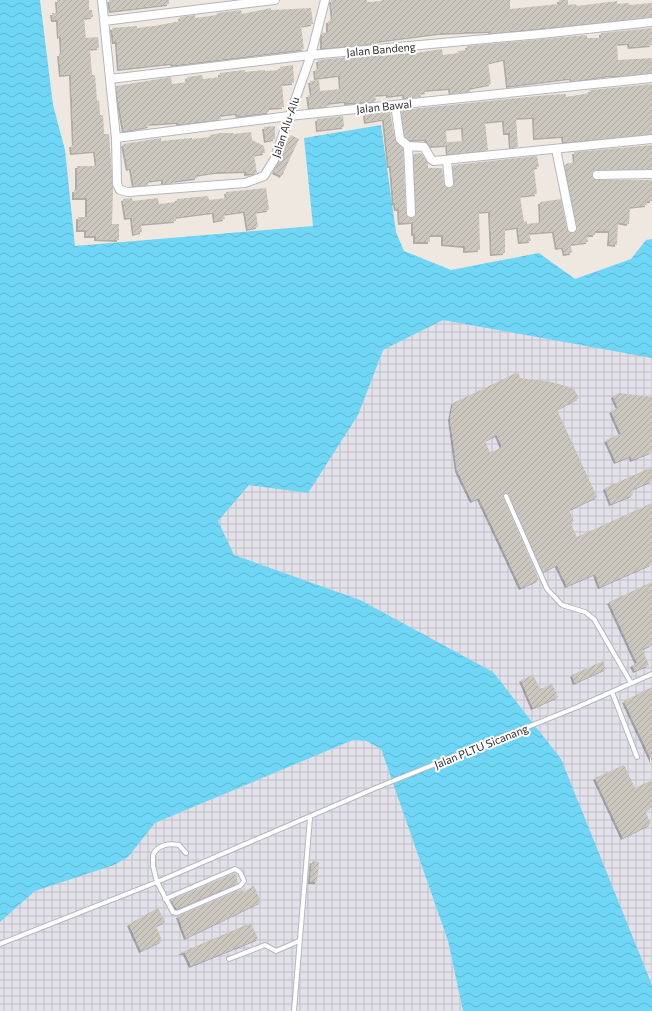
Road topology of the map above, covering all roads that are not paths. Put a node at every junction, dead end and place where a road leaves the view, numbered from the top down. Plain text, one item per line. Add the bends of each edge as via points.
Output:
1 (102, 0) edge
2 (275, 0) edge
3 (325, 0) edge
4 (239, 2) edge
5 (104, 21) junction
6 (652, 22) edge
7 (311, 55) junction
8 (652, 78) edge
9 (110, 79) junction
10 (395, 105) junction
11 (289, 116) junction
12 (116, 138) junction
13 (652, 139) edge
14 (408, 146) junction
15 (556, 149) junction
16 (446, 160) junction
17 (652, 174) edge
18 (597, 175) dead end
19 (449, 183) dead end
20 (411, 213) dead end
21 (572, 228) dead end
22 (506, 496) dead end
23 (652, 674) edge
24 (631, 683) junction
25 (612, 692) junction
26 (637, 757) dead end
27 (310, 818) junction
28 (186, 853) dead end
29 (158, 882) junction
30 (165, 899) junction
31 (300, 941) junction
32 (0, 944) edge
33 (230, 959) dead end
34 (294, 1011) edge

1 - 5 street
2 - 4 street
3 - 7 street, Jalan Alu-Alu
4 - 5 street
5 - 9 street
6 - 7 street, Jalan Bandeng
7 - 9 street, Jalan Bandeng
7 - 11 street, Jalan Alu-Alu
8 - 10 street, Jalan Bawal
9 - 12 street
10 - 11 street, Jalan Bawal
10 - 14 street via 398,135
11 - 12 street, Jalan Bawal
11 - 12 street, Jalan Alu-Alu via 274,160 264,176 244,183 128,192 120,190 117,184
13 - 15 street
14 - 16 street via 424,147 432,160
14 - 20 street
15 - 16 street
15 - 21 street
16 - 19 street
17 - 18 street
22 - 24 lane via 547,589 562,604 585,612 594,619
23 - 24 lane, Jalan PLTU Sicanang
24 - 25 lane, Jalan PLTU Sicanang
25 - 26 lane
25 - 27 lane, Jalan PLTU Sicanang via 378,787
27 - 29 lane, Jalan PLTU Sicanang
27 - 31 lane
28 - 29 lane via 179,845 170,844 163,845 154,853 153,866
29 - 30 lane
29 - 32 lane, Jalan PLTU Sicanang
30 - 30 lane via 173,912 177,913 240,886 244,881 240,872 235,869
31 - 33 lane via 276,951 265,945
31 - 34 lane

